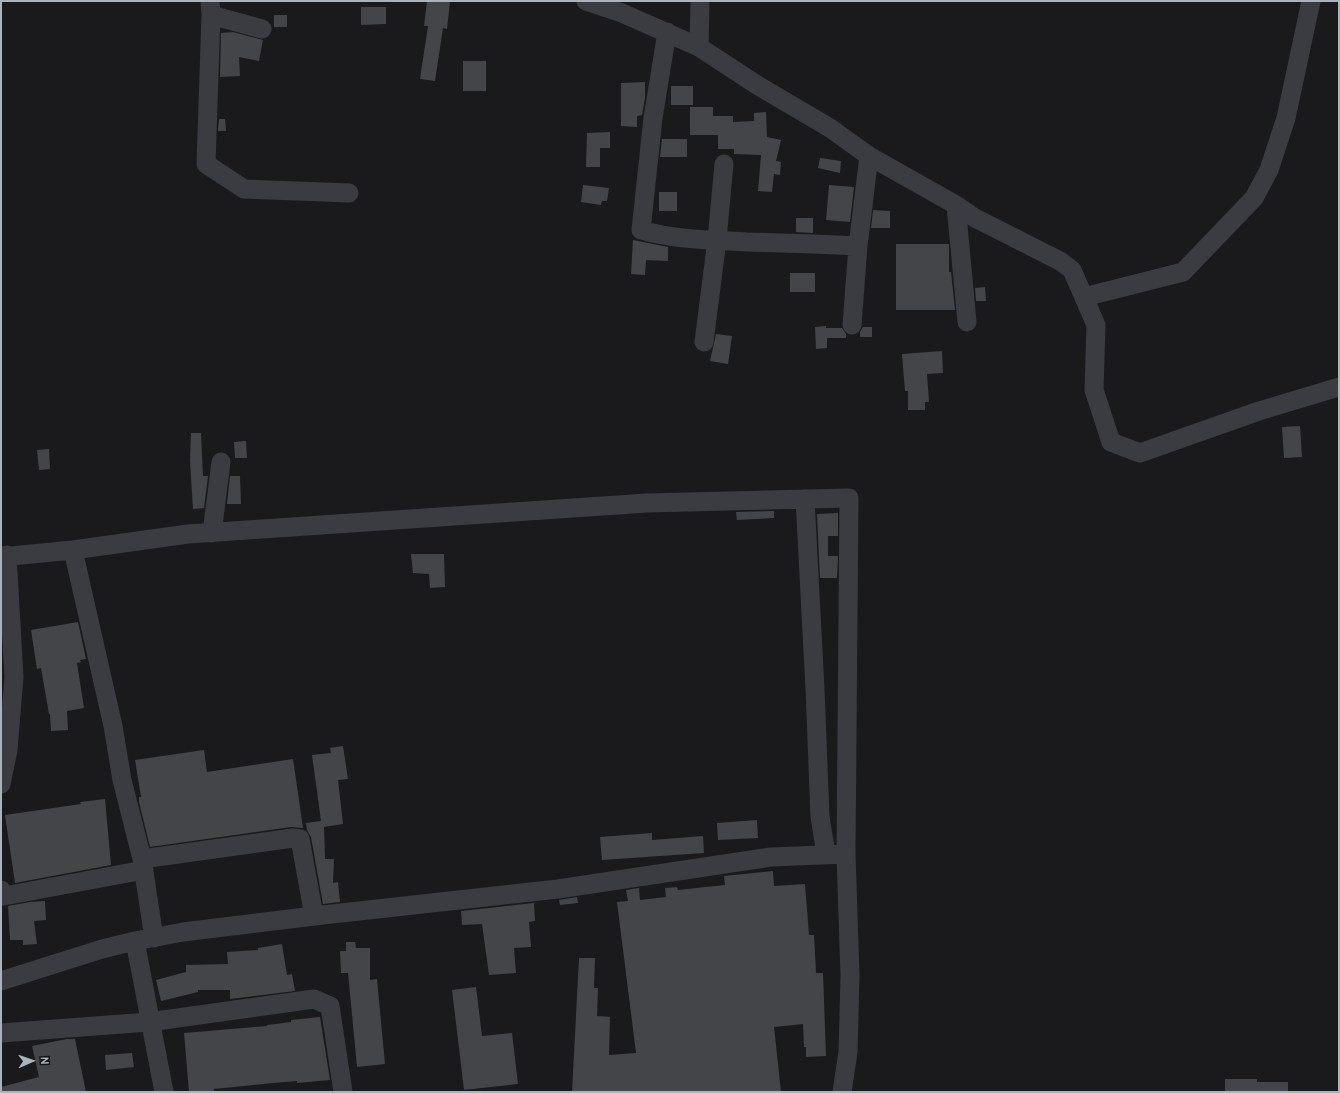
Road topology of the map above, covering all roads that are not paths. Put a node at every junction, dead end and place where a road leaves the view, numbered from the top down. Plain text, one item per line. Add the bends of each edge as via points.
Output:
1 (586, 1) edge
2 (700, 1) edge
3 (1311, 1) edge
4 (622, 7) edge
5 (210, 8) edge
6 (262, 29) dead end
7 (667, 32) junction
8 (699, 47) junction
9 (869, 156) junction
10 (724, 164) dead end
11 (348, 193) dead end
12 (956, 204) junction
13 (716, 240) junction
14 (858, 246) junction
15 (1084, 297) junction
16 (967, 322) dead end
17 (852, 325) dead end
18 (704, 342) dead end
19 (1339, 388) edge
20 (221, 462) dead end
21 (805, 499) junction
22 (212, 532) junction
23 (73, 550) junction
24 (4, 556) edge
25 (6, 627) edge
26 (848, 700) junction
27 (816, 708) junction
28 (6, 710) edge
29 (1, 784) edge
30 (826, 854) junction
31 (846, 854) junction
32 (143, 865) junction
33 (1, 890) edge
34 (314, 916) junction
35 (154, 938) junction
36 (135, 941) junction
37 (1, 980) edge
38 (149, 1022) junction
39 (1, 1032) edge
40 (164, 1092) edge
41 (343, 1092) edge
42 (842, 1092) edge

1 - 4 street
2 - 8 street
3 - 15 street via 1286,118 1269,170 1254,198 1183,272
4 - 7 street
5 - 6 street
5 - 11 street via 206,164 244,189
7 - 8 street
7 - 13 street via 653,118 641,230
8 - 9 street via 756,85 830,128
9 - 12 street
9 - 14 street
10 - 13 street
12 - 15 street via 975,218 1060,261 1072,270
12 - 16 street
13 - 14 street
13 - 18 street
14 - 17 street
15 - 19 street via 1096,325 1094,390 1111,442 1140,453 1260,411
20 - 22 street
21 - 22 street via 647,503
21 - 26 street via 849,498
21 - 27 street
22 - 23 street
23 - 24 street
23 - 32 street via 114,726 122,780
24 - 25 street
25 - 28 street via 14,677
26 - 27 street
26 - 31 street
27 - 30 street via 820,817
28 - 29 street via 8,750
30 - 31 street
30 - 34 street via 771,857 558,889
31 - 42 street via 850,984 848,1052
32 - 33 street via 4,896
32 - 34 street via 293,838 300,839
32 - 35 street
34 - 35 street
35 - 36 street
36 - 37 street
36 - 38 street
38 - 39 street
38 - 40 street
38 - 41 street via 314,1000 330,1006

